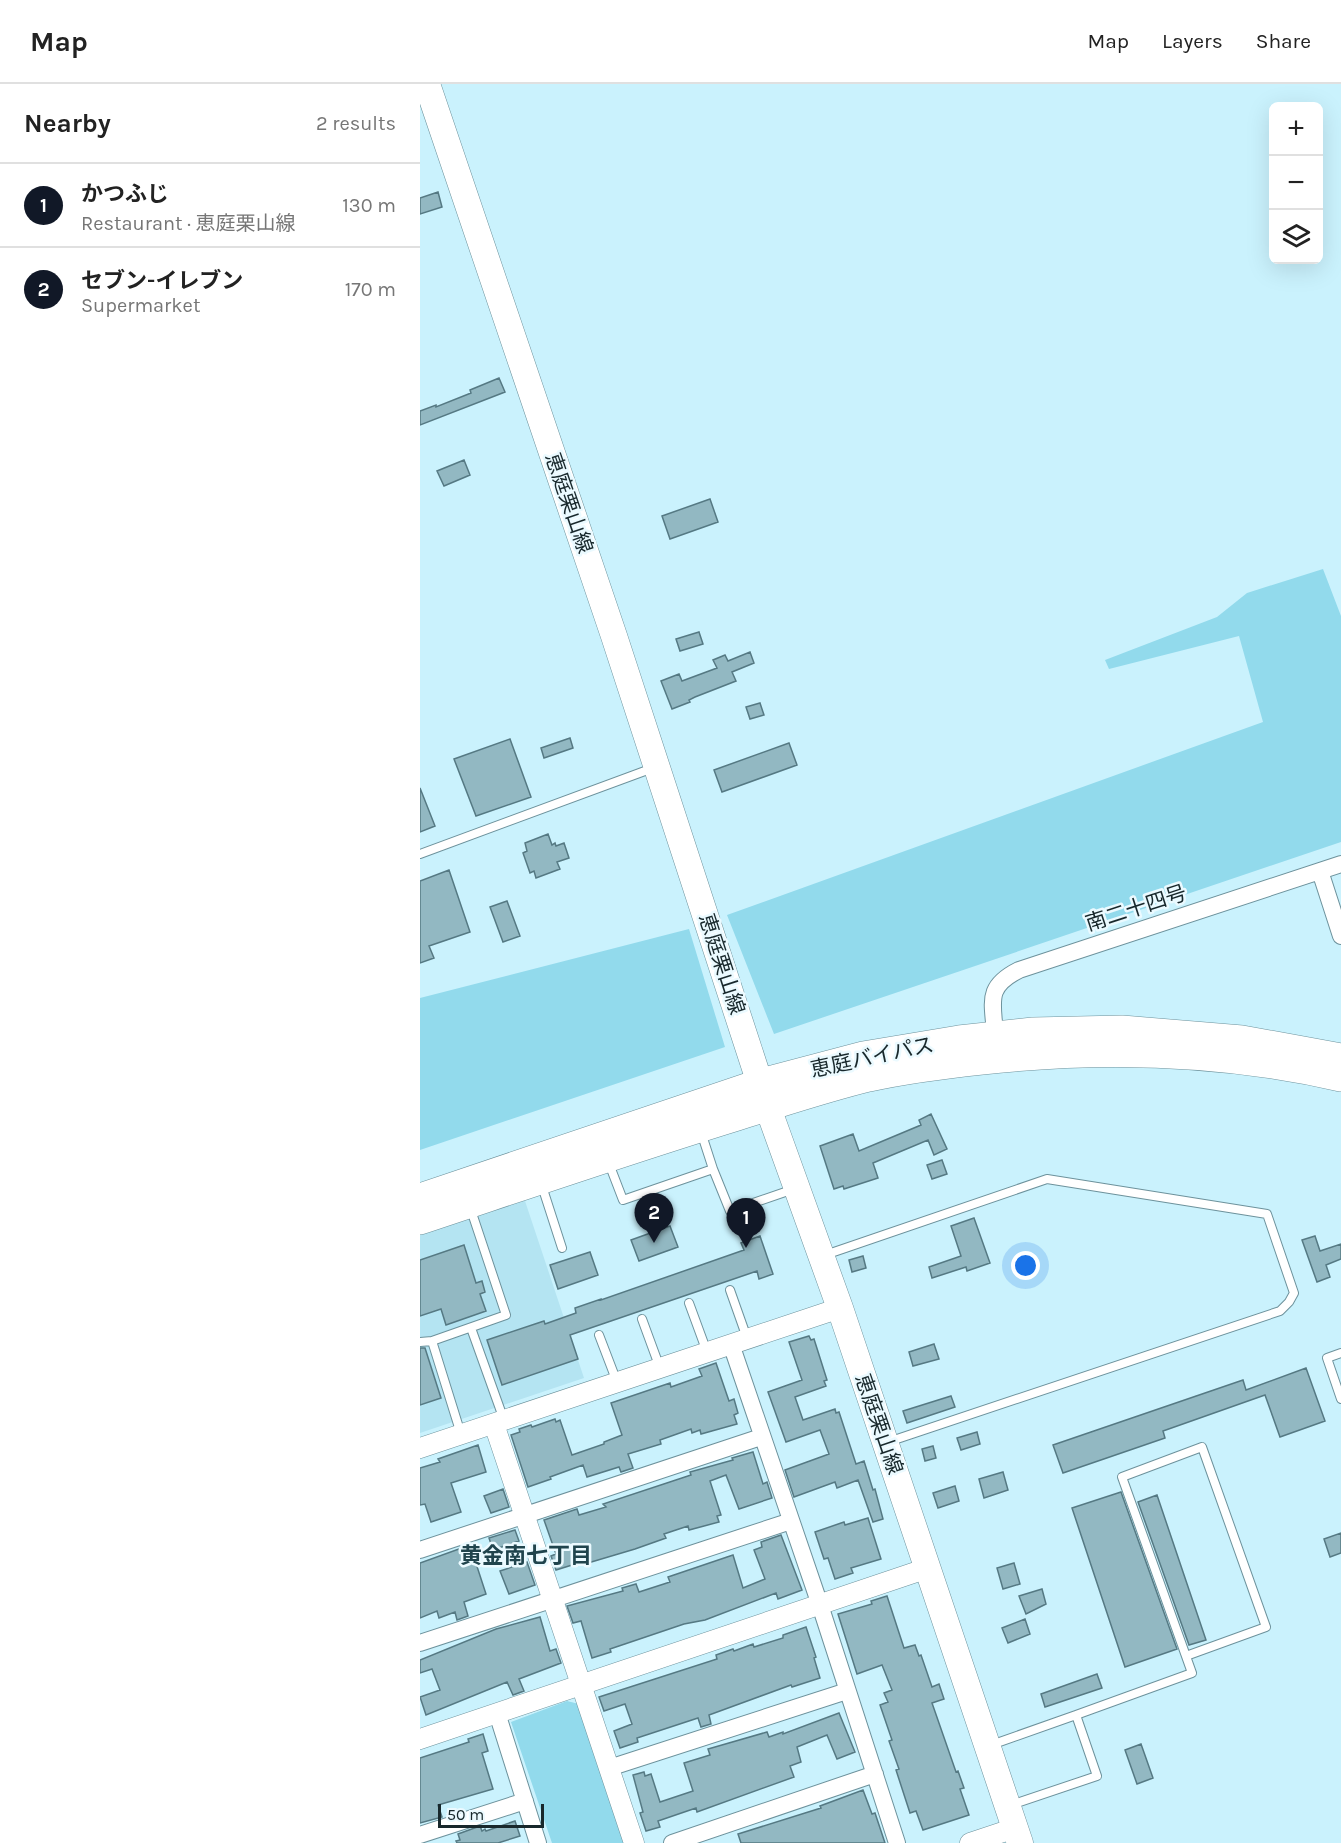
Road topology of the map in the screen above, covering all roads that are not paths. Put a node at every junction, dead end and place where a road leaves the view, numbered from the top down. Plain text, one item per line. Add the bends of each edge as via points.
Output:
1 (428, 84) edge
2 (657, 766) junction
3 (420, 854) edge
4 (1341, 864) edge
5 (1320, 871) junction
6 (1341, 936) edge
7 (995, 1034) junction
8 (1341, 1057) edge
9 (1341, 1078) edge
10 (761, 1082) junction
11 (768, 1108) junction
12 (700, 1129) junction
13 (606, 1158) junction
14 (713, 1169) junction
15 (540, 1180) junction
16 (797, 1187) junction
17 (420, 1197) edge
18 (469, 1205) junction
19 (420, 1221) edge
20 (562, 1248) dead end
21 (822, 1257) junction
22 (730, 1290) dead end
23 (689, 1303) dead end
24 (840, 1308) junction
25 (642, 1318) dead end
26 (471, 1328) junction
27 (599, 1335) dead end
28 (432, 1341) junction
29 (739, 1341) junction
30 (420, 1342) edge
31 (707, 1352) junction
32 (1341, 1353) edge
33 (660, 1368) junction
34 (617, 1382) junction
35 (1341, 1399) edge
36 (499, 1422) junction
37 (461, 1434) junction
38 (761, 1437) junction
39 (886, 1443) junction
40 (420, 1448) edge
41 (524, 1515) junction
42 (791, 1521) junction
43 (420, 1550) edge
44 (928, 1568) junction
45 (551, 1600) junction
46 (820, 1605) junction
47 (420, 1643) edge
48 (1186, 1656) junction
49 (582, 1685) junction
50 (847, 1691) junction
51 (497, 1713) junction
52 (1076, 1715) junction
53 (420, 1739) edge
54 (988, 1746) junction
55 (609, 1768) junction
56 (875, 1774) junction
57 (525, 1801) junction
58 (1014, 1826) edge
59 (420, 1835) edge
60 (538, 1843) edge
61 (634, 1843) edge
62 (672, 1843) edge
63 (897, 1843) edge
64 (970, 1843) edge

1 - 2 main road, 恵庭栗山線
2 - 3 lane
2 - 10 main road, 恵庭栗山線
4 - 5 street, 南二十四号
5 - 6 street
5 - 7 street, 南二十四号 via 1018,970 1000,983 993,994
7 - 8 highway, 恵庭バイパス via 1122,1029 1242,1039
7 - 10 highway, 恵庭バイパス via 863,1055
9 - 11 highway, 恵庭バイパス via 1296,1068 1174,1053 1042,1054 870,1078
10 - 11 main road, 恵庭栗山線
10 - 17 highway, 恵庭バイパス
11 - 12 highway, 恵庭バイパス
11 - 16 main road, 恵庭栗山線
12 - 13 highway, 恵庭バイパス
12 - 14 lane
13 - 14 lane via 623,1200
13 - 15 highway, 恵庭バイパス
14 - 16 lane via 730,1212
15 - 18 highway, 恵庭バイパス
15 - 20 lane
16 - 21 main road, 恵庭栗山線
18 - 19 highway, 恵庭バイパス
18 - 26 lane via 506,1315
21 - 24 main road, 恵庭栗山線
21 - 39 lane via 1047,1179 1267,1214 1294,1293 1280,1311
22 - 29 lane
23 - 31 lane
24 - 29 street
24 - 39 main road, 恵庭栗山線
25 - 33 lane
26 - 28 lane
26 - 36 lane
27 - 34 lane
28 - 30 lane
28 - 37 lane
29 - 31 street
29 - 38 street
31 - 33 street
32 - 35 lane via 1327,1358
33 - 34 street
34 - 36 street
36 - 37 street
36 - 41 street
37 - 40 street
38 - 41 street
38 - 42 street
39 - 44 main road, 恵庭栗山線
41 - 43 street
41 - 45 street
42 - 45 street
42 - 46 street
44 - 46 street
44 - 54 main road, 恵庭栗山線
45 - 47 street
45 - 49 street
46 - 49 street
46 - 50 street
48 - 48 lane via 1122,1477 1202,1447 1266,1627
48 - 52 lane via 1192,1674
49 - 51 street
49 - 55 street
50 - 55 street
50 - 56 street
51 - 53 street
51 - 57 street
52 - 54 lane
52 - 58 lane via 1097,1776
54 - 58 main road, 恵庭栗山線
55 - 61 street
56 - 62 street
56 - 63 street
57 - 59 street
57 - 60 street
58 - 64 street

